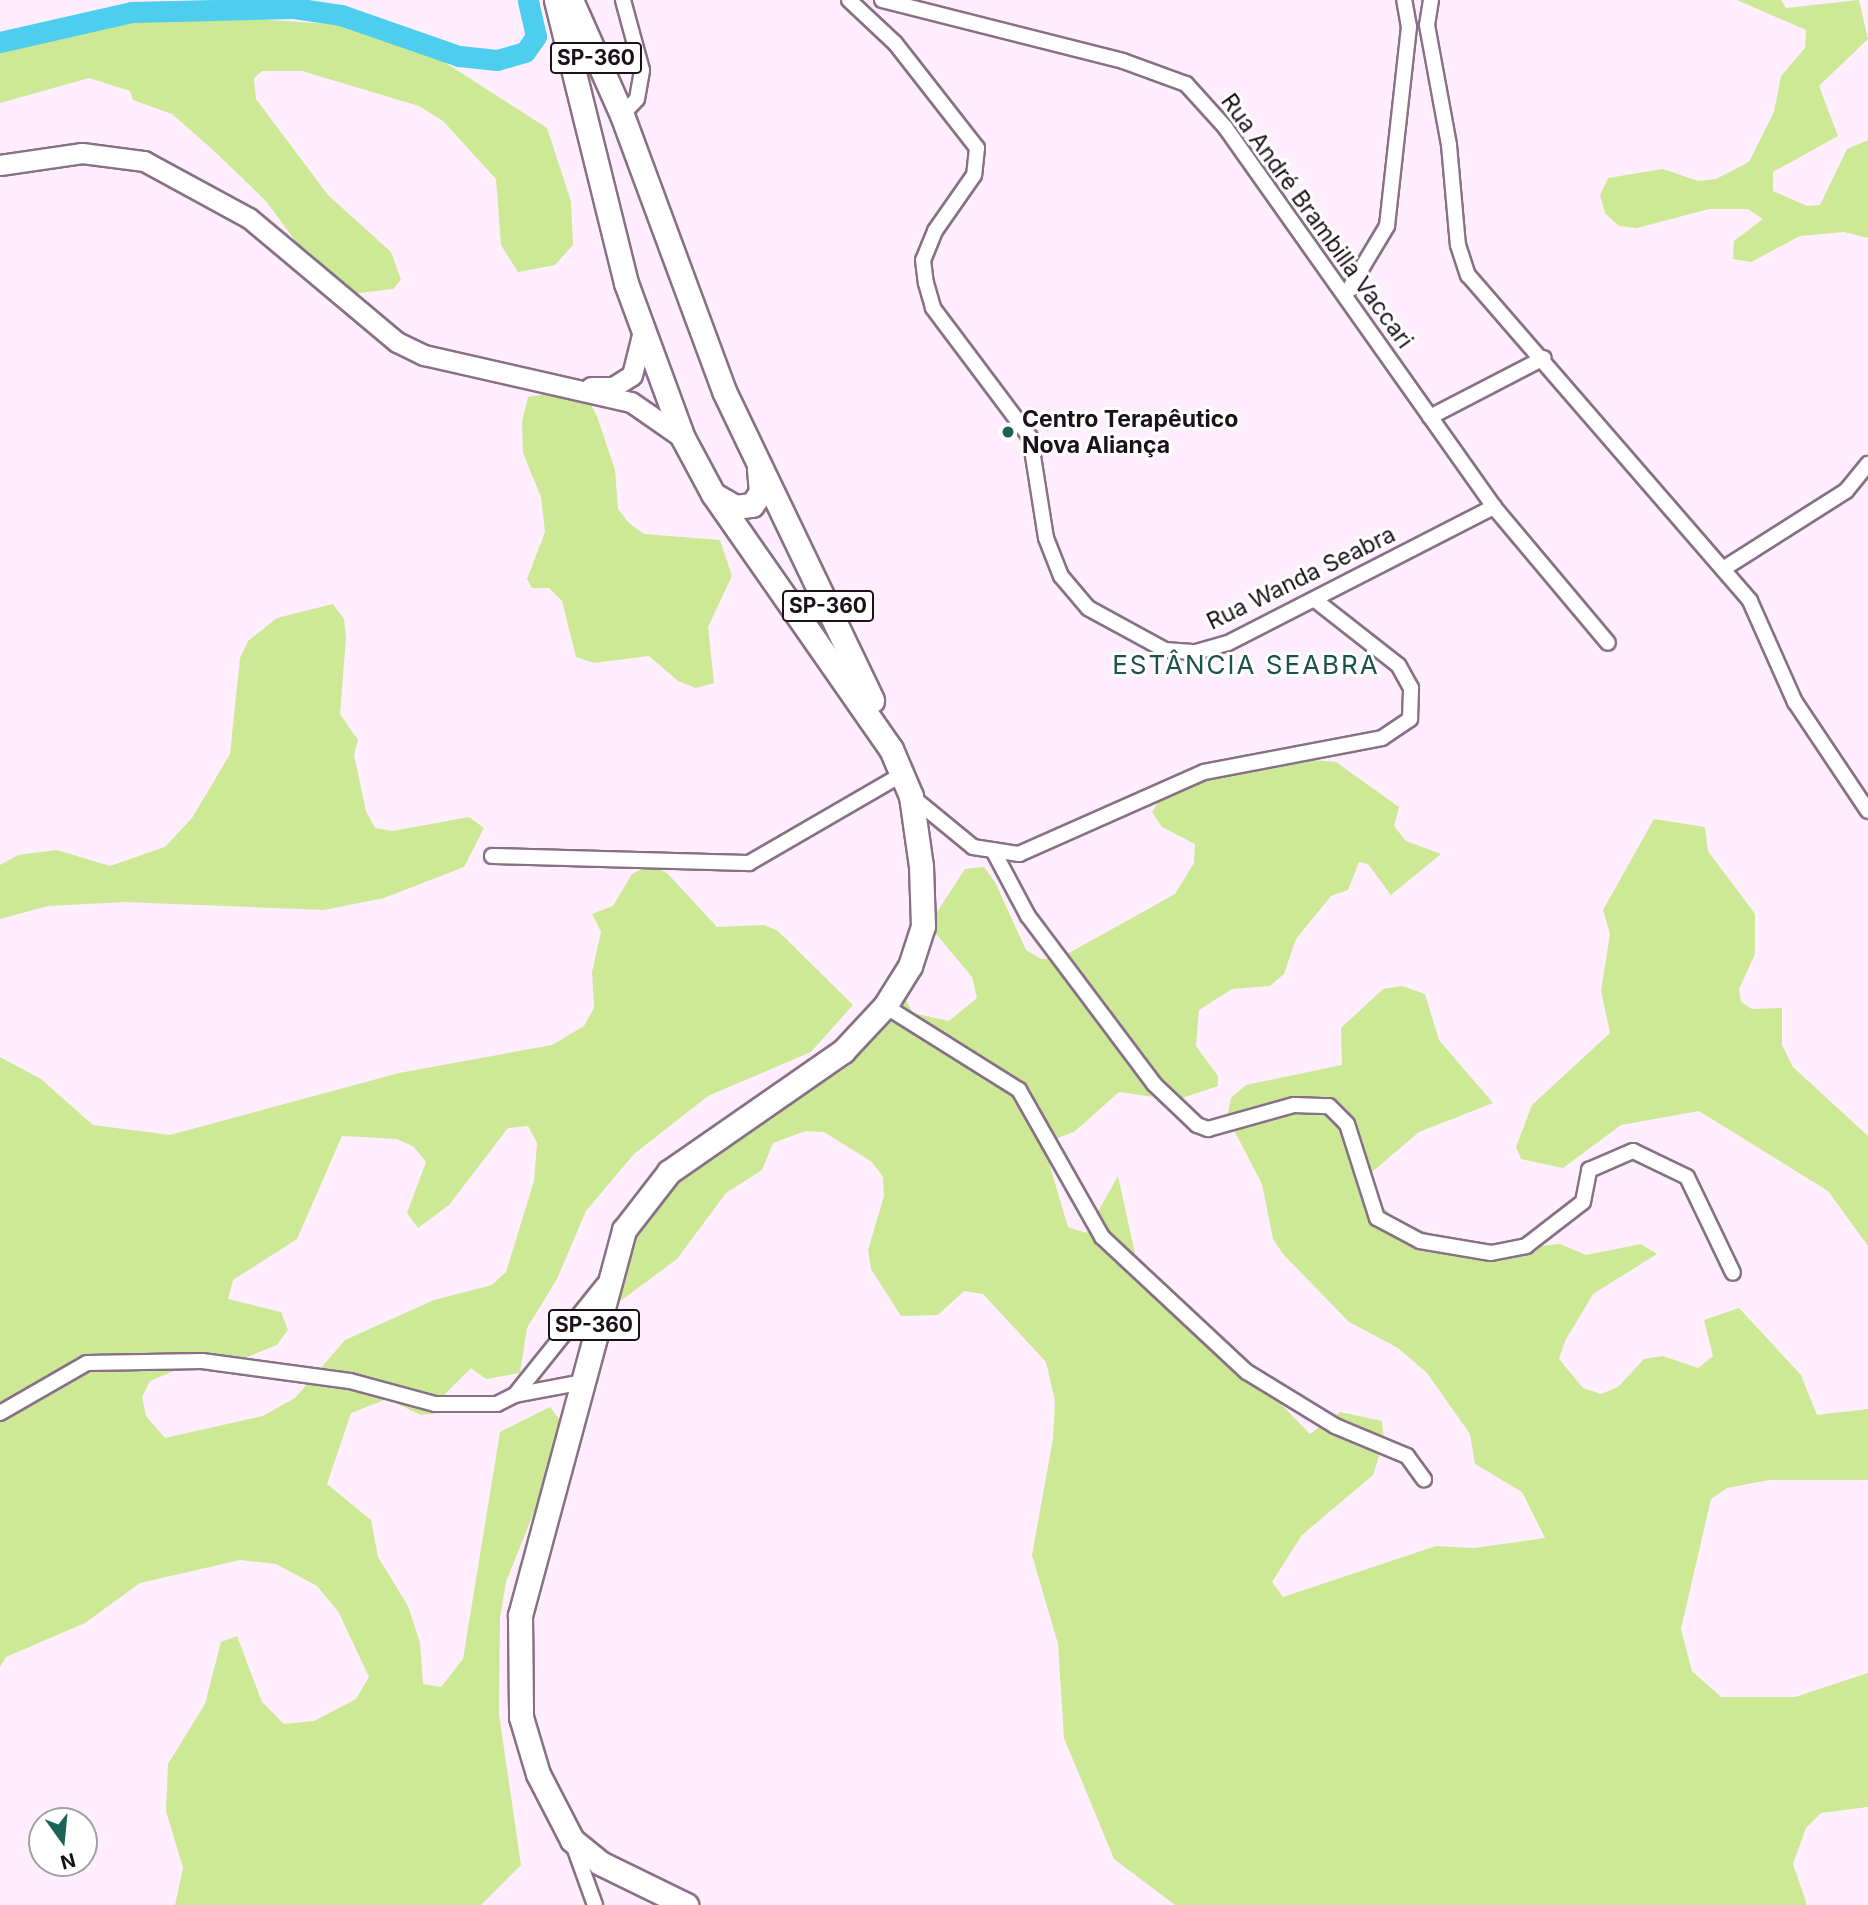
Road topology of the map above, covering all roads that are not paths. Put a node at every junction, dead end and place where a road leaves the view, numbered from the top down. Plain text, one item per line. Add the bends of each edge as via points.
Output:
1 (560, 0) edge
2 (623, 0) edge
3 (849, 0) edge
4 (882, 0) edge
5 (1404, 0) edge
6 (1430, 0) edge
7 (622, 115) junction
8 (0, 165) edge
9 (1345, 296) junction
10 (643, 331) junction
11 (1544, 358) junction
12 (576, 388) junction
13 (1430, 416) junction
14 (683, 438) junction
15 (1868, 464) edge
16 (759, 466) junction
17 (713, 494) junction
18 (1494, 508) junction
19 (1723, 569) junction
20 (1315, 600) junction
21 (1608, 643) dead end
22 (891, 749) junction
23 (904, 774) junction
24 (911, 796) junction
25 (1868, 811) edge
26 (995, 854) junction
27 (492, 856) dead end
28 (885, 1006) junction
29 (1733, 1273) dead end
30 (604, 1284) junction
31 (579, 1383) junction
32 (515, 1395) junction
33 (0, 1413) edge
34 (1424, 1479) dead end
35 (572, 1840) junction
36 (595, 1905) edge
37 (686, 1905) edge

1 - 7 main road, SP-360
1 - 10 main road, SP-360
2 - 7 street via 642,70 637,99
3 - 20 street, Rua Wanda Seabra via 895,43 977,148 974,175 935,230 923,260 926,282 933,308 1030,437 1046,538 1060,576 1088,608 1165,650 1196,652 1228,643
4 - 9 street, Rua André Brambilla Vaccari via 1123,61 1186,84 1225,127
5 - 9 street via 1409,27 1387,226
6 - 11 street via 1427,24 1464,266
7 - 16 main road, SP-360 via 724,391
8 - 12 main road via 82,153 145,161 249,218 397,342 424,355
9 - 13 street, Rua André Brambilla Vaccari
10 - 12 main road via 632,375 613,387
10 - 14 main road, SP-360
11 - 13 street
11 - 19 street
12 - 14 main road via 631,402
13 - 18 street, Rua André Brambilla Vaccari
14 - 17 main road, SP-360
15 - 19 street via 1846,491
16 - 17 main road via 761,492 752,505 736,507
16 - 22 main road, SP-360 via 860,671
17 - 22 main road, SP-360
18 - 20 street, Rua Wanda Seabra
18 - 21 street, Rua André Brambilla Vaccari
19 - 25 street via 1750,601 1825,755
20 - 26 street via 1398,665 1411,688 1410,719 1382,738 1205,772 1058,841 1019,854
22 - 23 main road, SP-360
23 - 24 main road, SP-360
23 - 27 street via 749,863
24 - 26 street via 973,847
24 - 28 main road, SP-360 via 923,926 910,966
26 - 29 street via 1037,927 1154,1084 1197,1125 1208,1129 1294,1105 1329,1106 1347,1124 1377,1218 1420,1241 1491,1254 1526,1246 1583,1202 1589,1170 1633,1150 1687,1177
28 - 30 main road, SP-360 via 843,1051 669,1172 624,1230
28 - 34 street via 1019,1090 1102,1237 1247,1372 1335,1426 1407,1456
30 - 31 main road, SP-360
30 - 32 street
31 - 32 street
31 - 35 main road, SP-360 via 520,1615 521,1717 538,1774
32 - 33 street via 497,1404 435,1404 350,1381 202,1361 87,1363
35 - 36 street
35 - 37 main road, SP-360 via 600,1863

